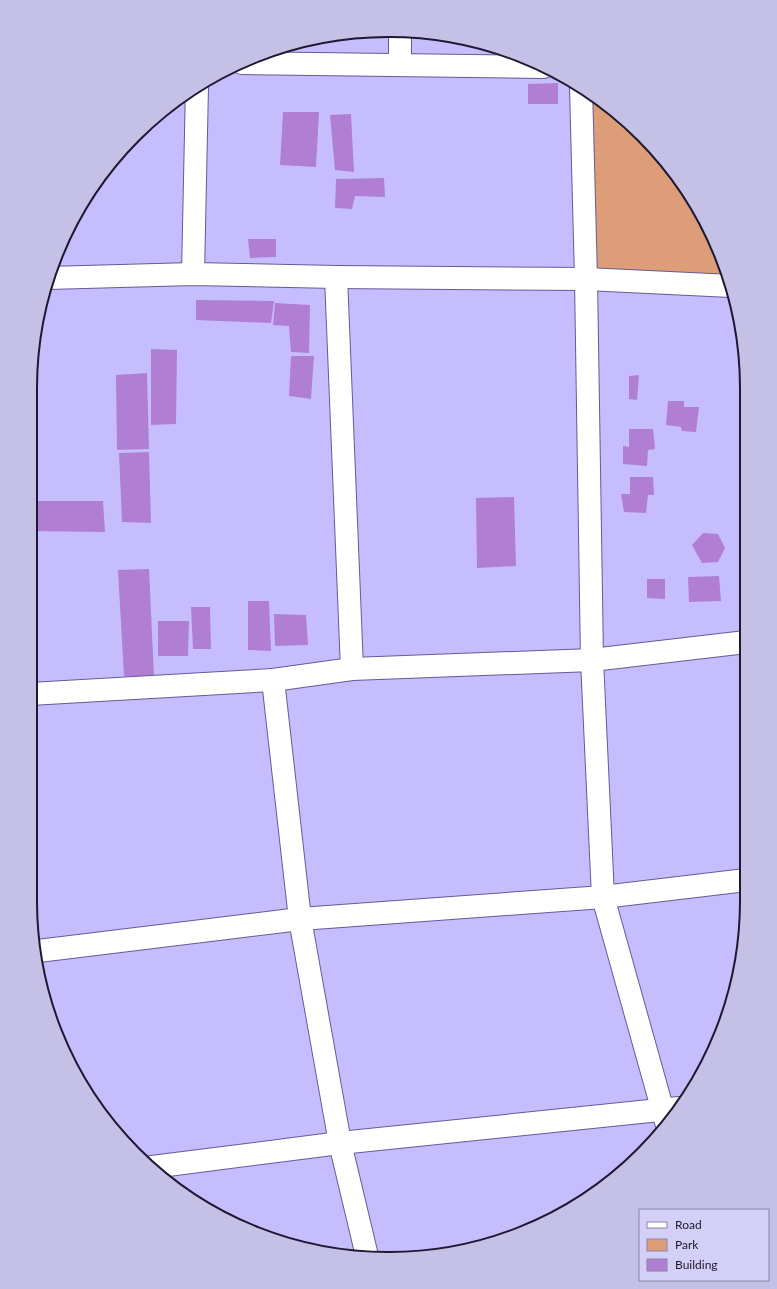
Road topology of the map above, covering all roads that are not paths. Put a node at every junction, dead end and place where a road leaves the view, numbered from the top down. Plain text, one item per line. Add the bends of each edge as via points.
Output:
1 (400, 38) edge
2 (259, 62) edge
3 (400, 64) junction
4 (529, 67) edge
5 (197, 94) edge
6 (581, 94) edge
7 (193, 274) junction
8 (336, 277) junction
9 (55, 278) edge
10 (586, 279) junction
11 (724, 286) edge
12 (740, 643) edge
13 (592, 660) junction
14 (352, 669) junction
15 (273, 680) junction
16 (37, 694) edge
17 (740, 881) edge
18 (603, 897) junction
19 (300, 919) junction
20 (41, 952) edge
21 (669, 1112) edge
22 (668, 1113) edge
23 (340, 1144) junction
24 (159, 1166) edge
25 (366, 1251) edge

1 - 3 street
2 - 3 street
3 - 4 street
5 - 7 street
6 - 10 street
7 - 8 street
7 - 9 street
8 - 10 street
8 - 14 street
10 - 11 street
10 - 13 street
12 - 13 street
13 - 14 street
13 - 18 street
14 - 15 street
15 - 16 street
15 - 19 street
17 - 18 street
18 - 19 street
18 - 21 street
19 - 20 street
19 - 23 street
22 - 23 street
23 - 24 street
23 - 25 street

